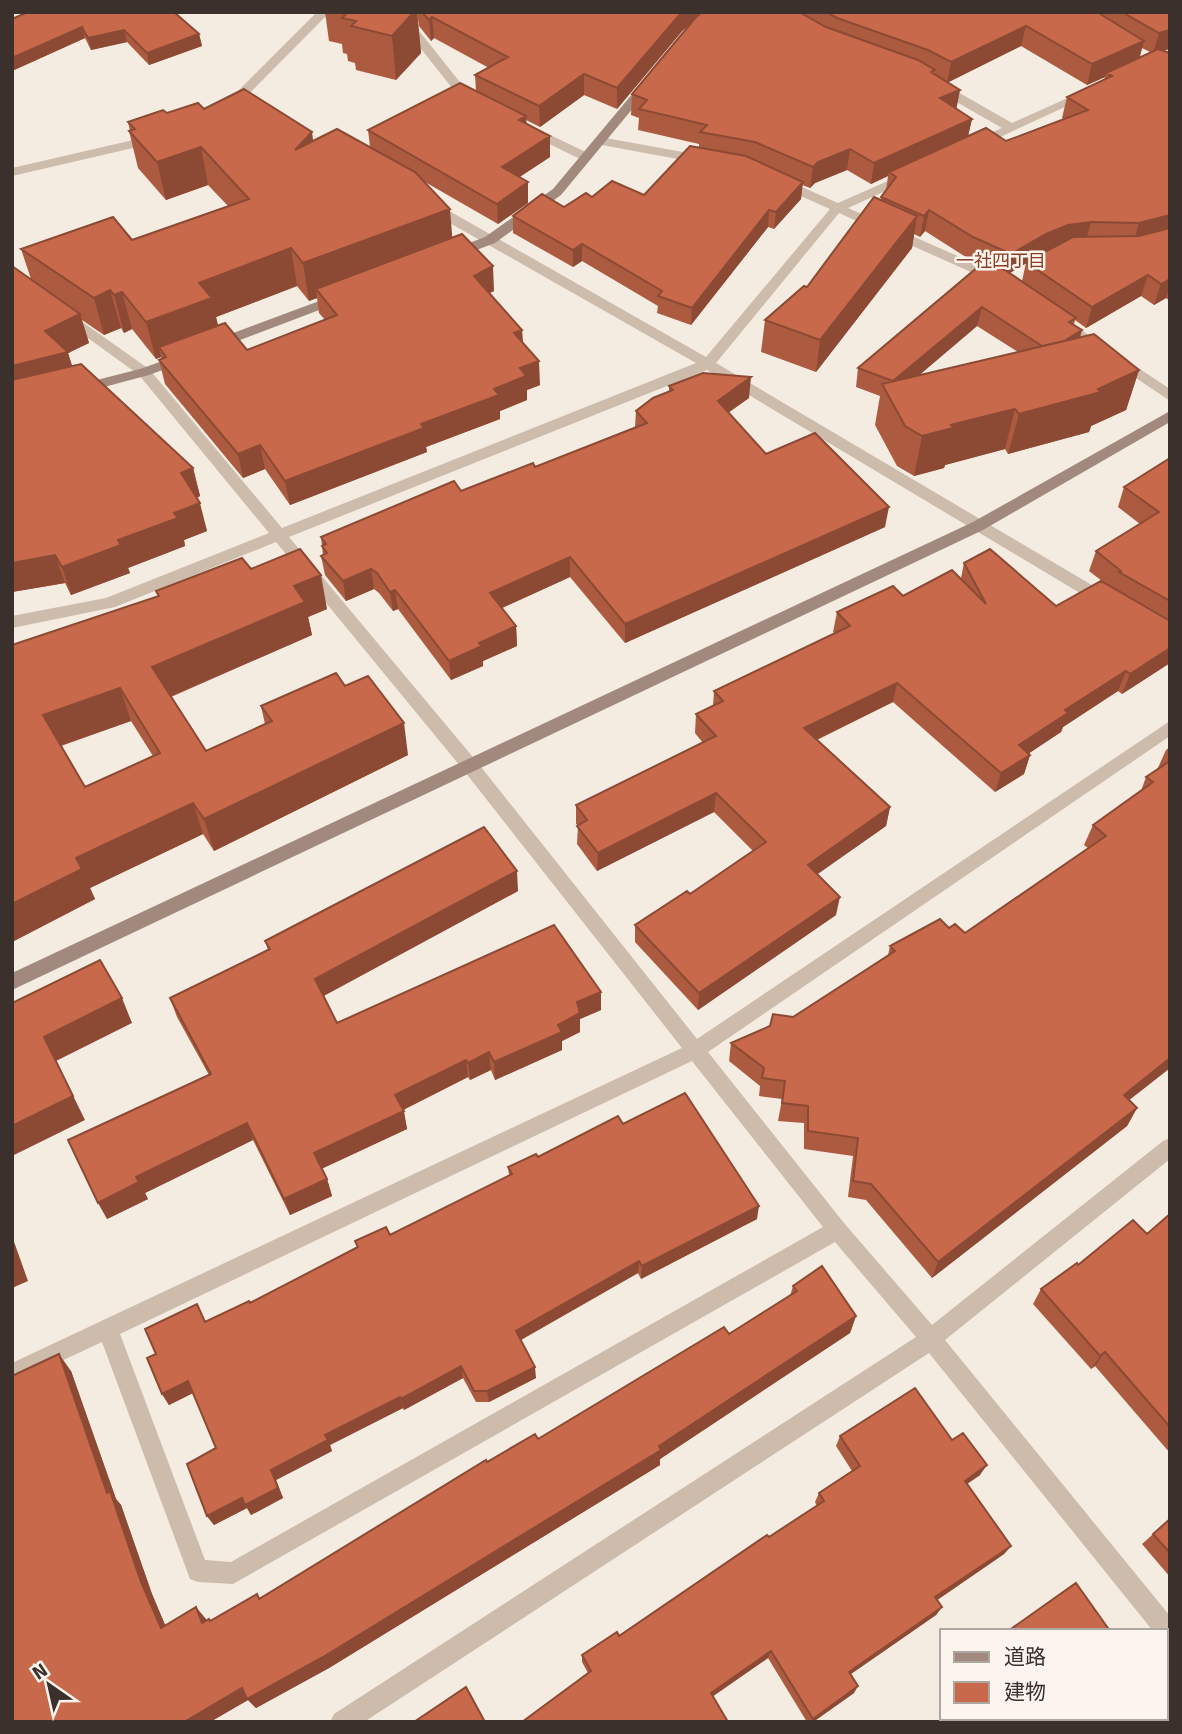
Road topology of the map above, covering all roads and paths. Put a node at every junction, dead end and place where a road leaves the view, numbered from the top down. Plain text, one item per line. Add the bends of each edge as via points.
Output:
1 (324, 12) edge
2 (398, 12) edge
3 (654, 76) edge
4 (931, 82) edge
5 (1094, 90) edge
6 (236, 98) junction
7 (479, 104) edge
8 (248, 105) edge
9 (222, 116) edge
10 (515, 122) edge
11 (1011, 128) junction
12 (162, 137) edge
13 (600, 141) junction
14 (961, 151) edge
15 (586, 157) junction
16 (721, 163) edge
17 (924, 168) edge
18 (12, 172) edge
19 (770, 178) edge
20 (417, 199) edge
21 (838, 208) junction
22 (490, 240) junction
23 (439, 259) edge
24 (1007, 283) edge
25 (349, 294) edge
26 (56, 310) edge
27 (1051, 313) edge
28 (708, 364) junction
29 (144, 372) junction
30 (65, 392) edge
31 (1170, 396) edge
32 (1170, 416) edge
33 (978, 526) junction
34 (278, 536) junction
35 (1122, 610) edge
36 (12, 622) edge
37 (1170, 727) edge
38 (471, 767) junction
39 (12, 982) edge
40 (696, 1050) junction
41 (1170, 1147) edge
42 (837, 1230) junction
43 (108, 1330) junction
44 (931, 1339) junction
45 (12, 1374) edge
46 (1166, 1629) edge
47 (342, 1722) edge

1 - 6 street
2 - 7 street via 413,22 467,99
3 - 13 street
4 - 11 street
5 - 11 street
6 - 8 street
6 - 9 street
10 - 15 street
11 - 14 street
12 - 18 street
13 - 15 street
13 - 16 street
15 - 22 street via 557,192
17 - 21 street
19 - 21 street
20 - 22 street
21 - 24 street
21 - 28 street
22 - 23 street
22 - 28 street
25 - 29 street
26 - 29 street
27 - 31 street
28 - 33 street
28 - 34 street
29 - 30 street
29 - 34 street
32 - 33 street
33 - 35 street
33 - 38 street
34 - 36 street via 109,603
34 - 38 street
37 - 40 street
38 - 39 street
38 - 40 street
40 - 42 street
40 - 43 street
41 - 44 street
42 - 43 street via 233,1573 198,1571
42 - 44 street
43 - 45 street
44 - 46 street
44 - 47 street

